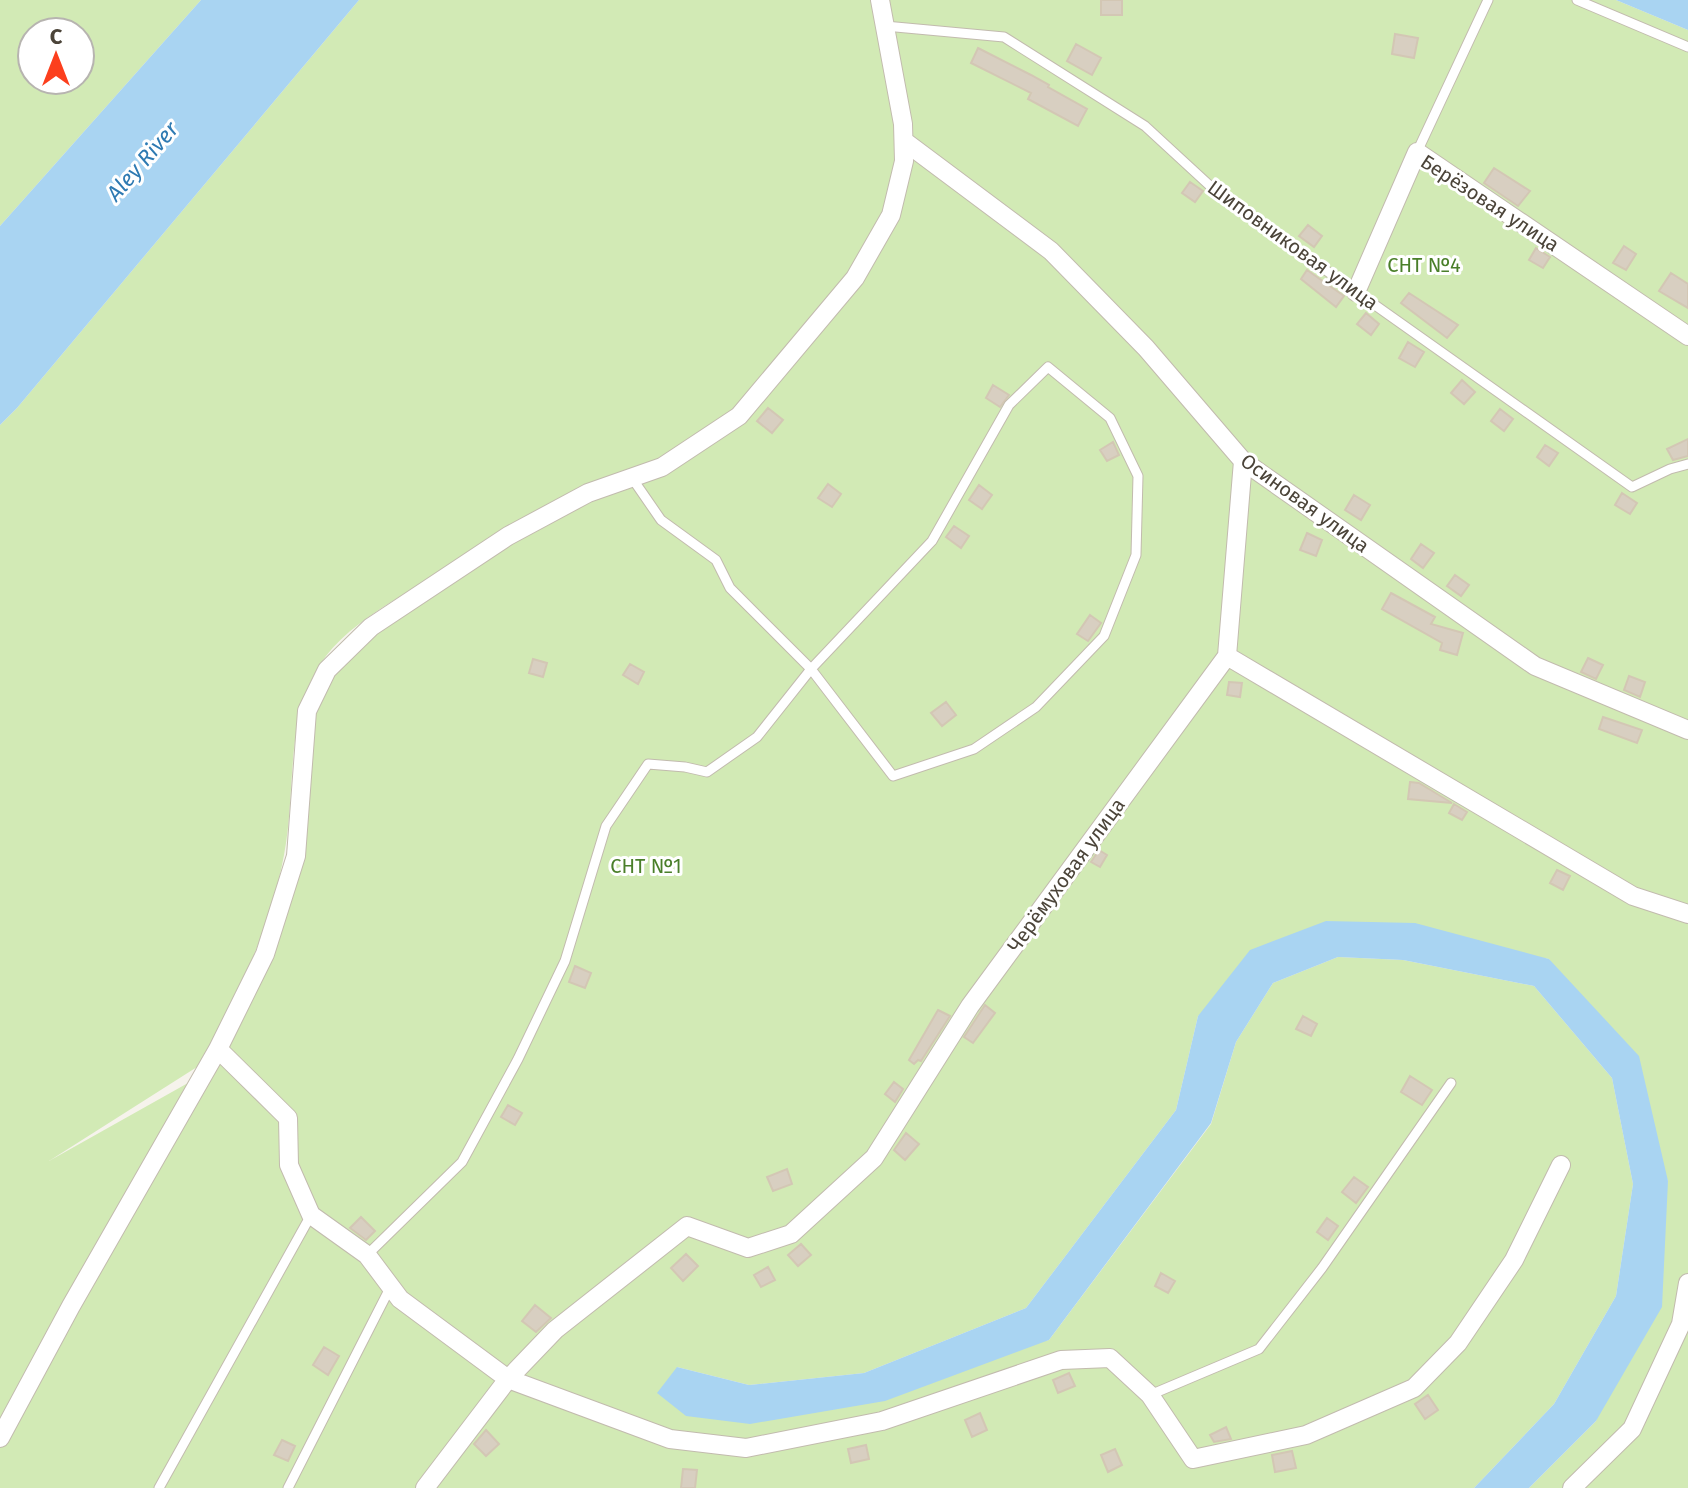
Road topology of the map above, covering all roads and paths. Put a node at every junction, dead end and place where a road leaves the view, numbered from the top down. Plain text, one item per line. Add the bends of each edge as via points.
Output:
1 (880, 0) edge
2 (1488, 0) edge
3 (1577, 0) edge
4 (885, 26) junction
5 (1688, 47) edge
6 (904, 141) junction
7 (1417, 152) junction
8 (1356, 292) junction
9 (1688, 336) edge
10 (1243, 461) junction
11 (1688, 464) edge
12 (632, 478) junction
13 (1227, 656) junction
14 (811, 669) junction
15 (1688, 730) edge
16 (1688, 914) edge
17 (218, 1049) junction
18 (1451, 1083) dead end
19 (1561, 1165) dead end
20 (311, 1215) junction
21 (367, 1255) junction
22 (1688, 1283) edge
23 (391, 1287) junction
24 (508, 1379) junction
25 (1150, 1395) junction
26 (0, 1438) edge
27 (159, 1488) edge
28 (288, 1488) edge
29 (425, 1488) edge
30 (1572, 1488) edge

1 - 4 street
2 - 7 lane
3 - 5 lane
4 - 6 street
4 - 8 lane, Шиповниковая улица via 1004,37 1145,126 1221,196
6 - 10 street, Осиновая улица via 1051,251 1146,348
6 - 12 street via 891,215 855,278 739,416 662,467
7 - 8 street, Берёзовая улица
7 - 9 street, Берёзовая улица
8 - 11 lane, Шиповниковая улица via 1632,487
10 - 13 street
10 - 15 street, Осиновая улица via 1535,666
12 - 14 lane via 661,520 716,560 730,588
12 - 17 street via 588,493 508,536 371,627 327,670 307,711 296,856 265,954
13 - 16 street via 1633,896
13 - 24 street, Черёмуховая улица via 970,1006 874,1158 791,1234 748,1248 687,1226 555,1330
14 - 14 lane via 932,541 1009,405 1048,367 1110,418 1138,476 1136,555 1104,636 1036,707 974,749 893,776
14 - 21 lane via 757,737 707,772 648,764 606,826 565,961 462,1162
17 - 20 street via 288,1118 289,1165
17 - 26 street
18 - 25 lane via 1259,1349
19 - 25 street via 1514,1260 1458,1343 1414,1388 1306,1435 1193,1459
20 - 21 street
20 - 27 lane
21 - 23 street
22 - 30 street via 1681,1324 1632,1429
23 - 24 street
23 - 28 lane
24 - 25 street via 670,1439 746,1448 882,1421 1061,1360 1110,1358
24 - 29 street

